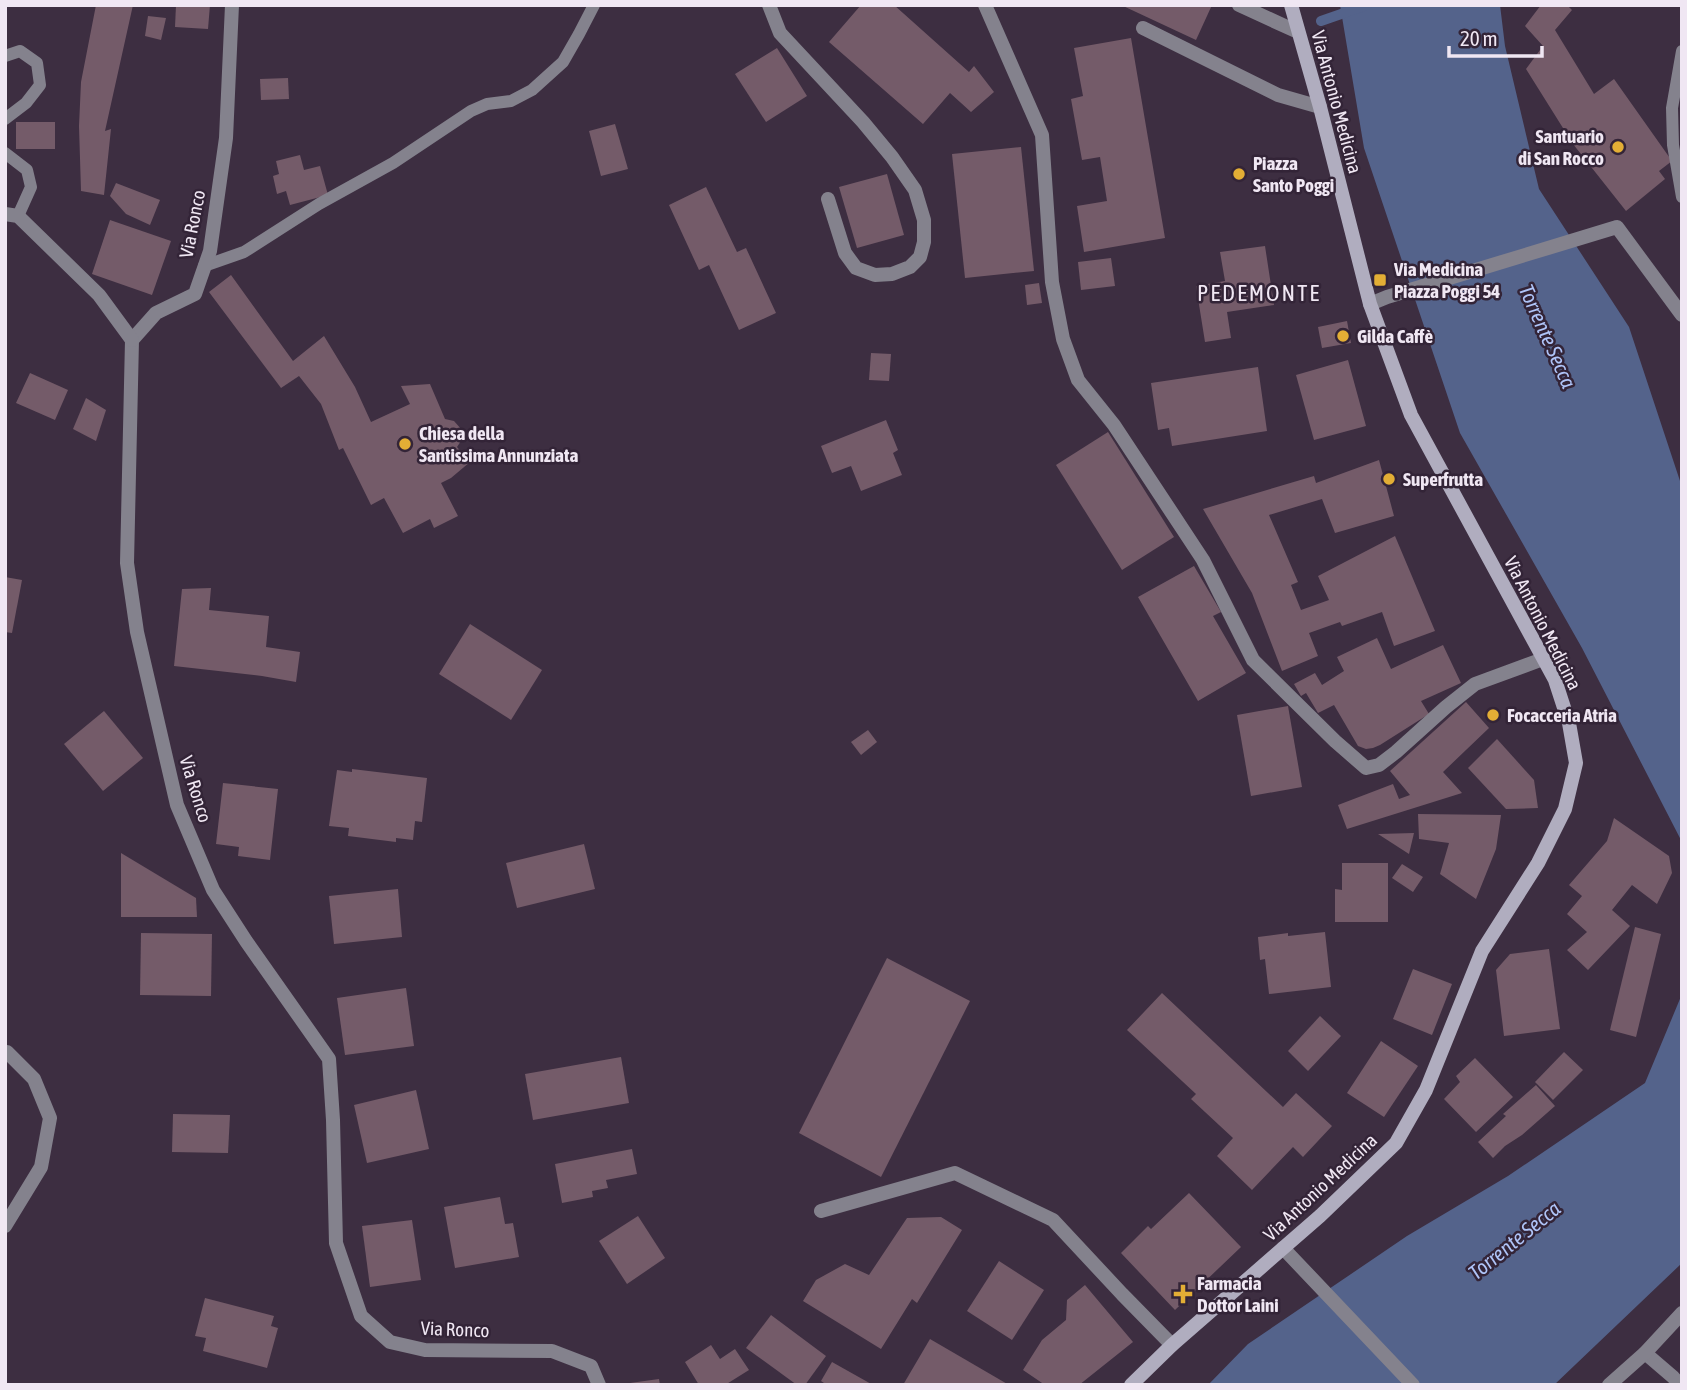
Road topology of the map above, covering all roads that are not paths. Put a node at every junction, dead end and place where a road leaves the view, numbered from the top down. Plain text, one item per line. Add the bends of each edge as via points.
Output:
1 (232, 5) edge
2 (594, 5) edge
3 (769, 5) edge
4 (985, 5) edge
5 (1239, 5) edge
6 (1291, 5) edge
7 (1143, 28) dead end
8 (1298, 32) junction
9 (1682, 51) edge
10 (5, 56) edge
11 (1320, 107) junction
12 (5, 119) edge
13 (5, 153) edge
14 (1682, 197) edge
15 (828, 200) dead end
16 (12, 215) edge
17 (204, 266) junction
18 (1370, 304) junction
19 (1682, 315) edge
20 (132, 340) junction
21 (1543, 659) junction
22 (6, 1052) edge
23 (821, 1211) dead end
24 (5, 1226) edge
25 (1283, 1248) junction
26 (1682, 1313) edge
27 (1172, 1345) junction
28 (1646, 1353) junction
29 (599, 1385) edge
30 (1131, 1385) edge
31 (1413, 1385) edge
32 (1609, 1385) edge
33 (1680, 1385) edge

1 - 17 street, Via Ronco via 226,138
2 - 17 lane via 563,62 532,90 511,101 471,111 244,252
3 - 15 street via 780,33 863,122 915,190 924,220 920,257 892,274 875,275 856,268 845,253
4 - 21 street via 1042,135 1052,282 1063,339 1078,380 1114,425 1203,560 1253,660 1366,768 1396,752 1475,684
5 - 8 street
6 - 8 main road, Via Antonio Medicina
7 - 11 street via 1278,95
8 - 11 main road, Via Antonio Medicina
9 - 14 lane via 1672,108
10 - 12 lane via 20,51 37,63 40,85
11 - 18 main road, Via Antonio Medicina
13 - 16 lane via 27,170 32,187
16 - 20 street via 99,295
17 - 20 street, Via Ronco via 195,295 156,313
18 - 19 street via 1617,227
18 - 21 main road, Via Antonio Medicina via 1411,415
20 - 29 street, Via Ronco via 127,563 137,632 177,805 213,890 329,1059 336,1243 360,1316 390,1342 425,1350 552,1351 591,1366
21 - 25 main road, Via Antonio Medicina via 1569,723 1576,763 1566,809 1482,951 1426,1090 1396,1143
22 - 24 street via 34,1079 50,1118 41,1167
23 - 27 street via 955,1173 1053,1220
25 - 27 main road, Via Antonio Medicina
25 - 31 street
26 - 28 street
27 - 30 main road, Via Antonio Medicina
28 - 32 street
28 - 33 street

